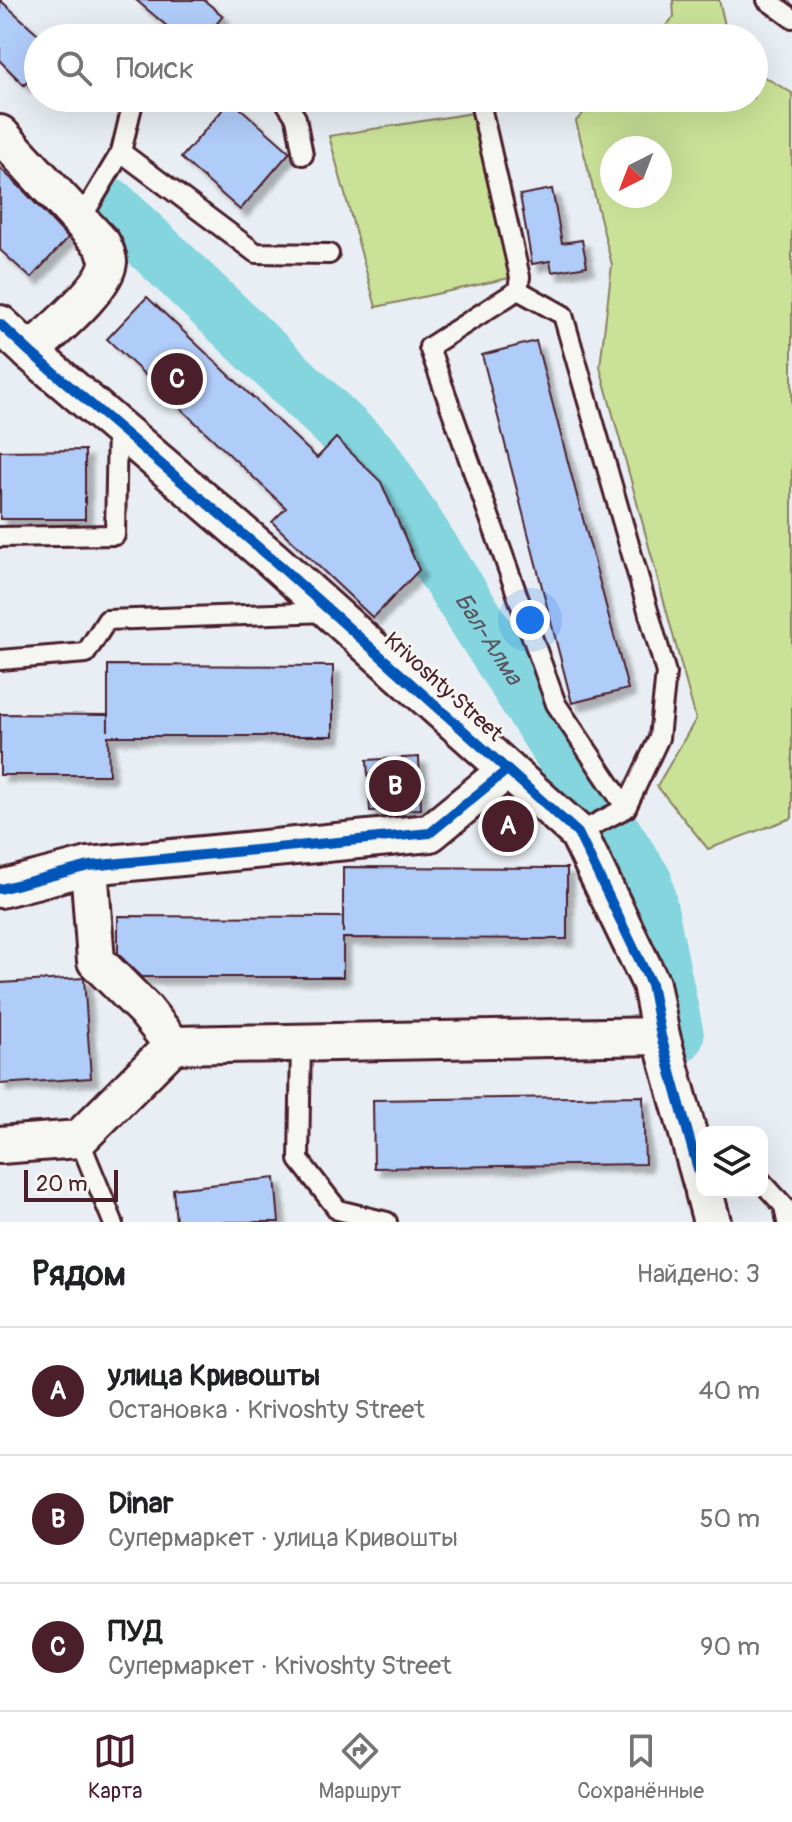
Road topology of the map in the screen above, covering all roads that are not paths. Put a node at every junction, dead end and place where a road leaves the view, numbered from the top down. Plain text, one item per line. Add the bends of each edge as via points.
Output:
1 (767, 0) edge
2 (792, 18) edge
3 (131, 112) edge
4 (292, 112) edge
5 (482, 112) edge
6 (0, 134) edge
7 (121, 152) junction
8 (303, 155) dead end
9 (81, 219) junction
10 (329, 254) dead end
11 (518, 290) junction
12 (0, 324) edge
13 (15, 352) edge
14 (117, 426) junction
15 (0, 537) edge
16 (330, 612) junction
17 (0, 660) edge
18 (507, 770) junction
19 (626, 808) junction
20 (579, 832) junction
21 (89, 866) junction
22 (0, 889) edge
23 (661, 1036) junction
24 (301, 1042) junction
25 (173, 1045) junction
26 (79, 1139) junction
27 (0, 1145) edge
28 (696, 1162) edge
29 (768, 1189) edge
30 (706, 1198) edge
31 (113, 1222) edge
32 (387, 1222) edge
33 (712, 1222) edge
34 (787, 1222) edge

1 - 2 lane
3 - 7 lane
4 - 8 lane
5 - 11 lane via 520,277
6 - 9 street
7 - 9 lane
7 - 10 lane via 256,253
9 - 13 street via 102,244 108,259 105,274 94,290
11 - 19 lane via 563,315 666,673 659,738
11 - 19 lane via 429,347 556,704
12 - 13 street, Krivoshty Street
13 - 14 street, Krivoshty Street
14 - 15 lane via 115,535
14 - 16 street, Krivoshty Street
16 - 17 lane via 107,620 86,653
16 - 18 street, Krivoshty Street
18 - 20 street, Krivoshty Street
18 - 21 street via 430,833
19 - 20 lane
20 - 23 street, Krivoshty Street via 651,984
21 - 22 street
21 - 25 street via 96,961
23 - 24 street
23 - 28 street, Krivoshty Street
24 - 25 street
24 - 32 lane via 299,1160 338,1210
25 - 26 street
26 - 27 street
26 - 31 lane
29 - 34 lane via 784,1206
30 - 33 street

